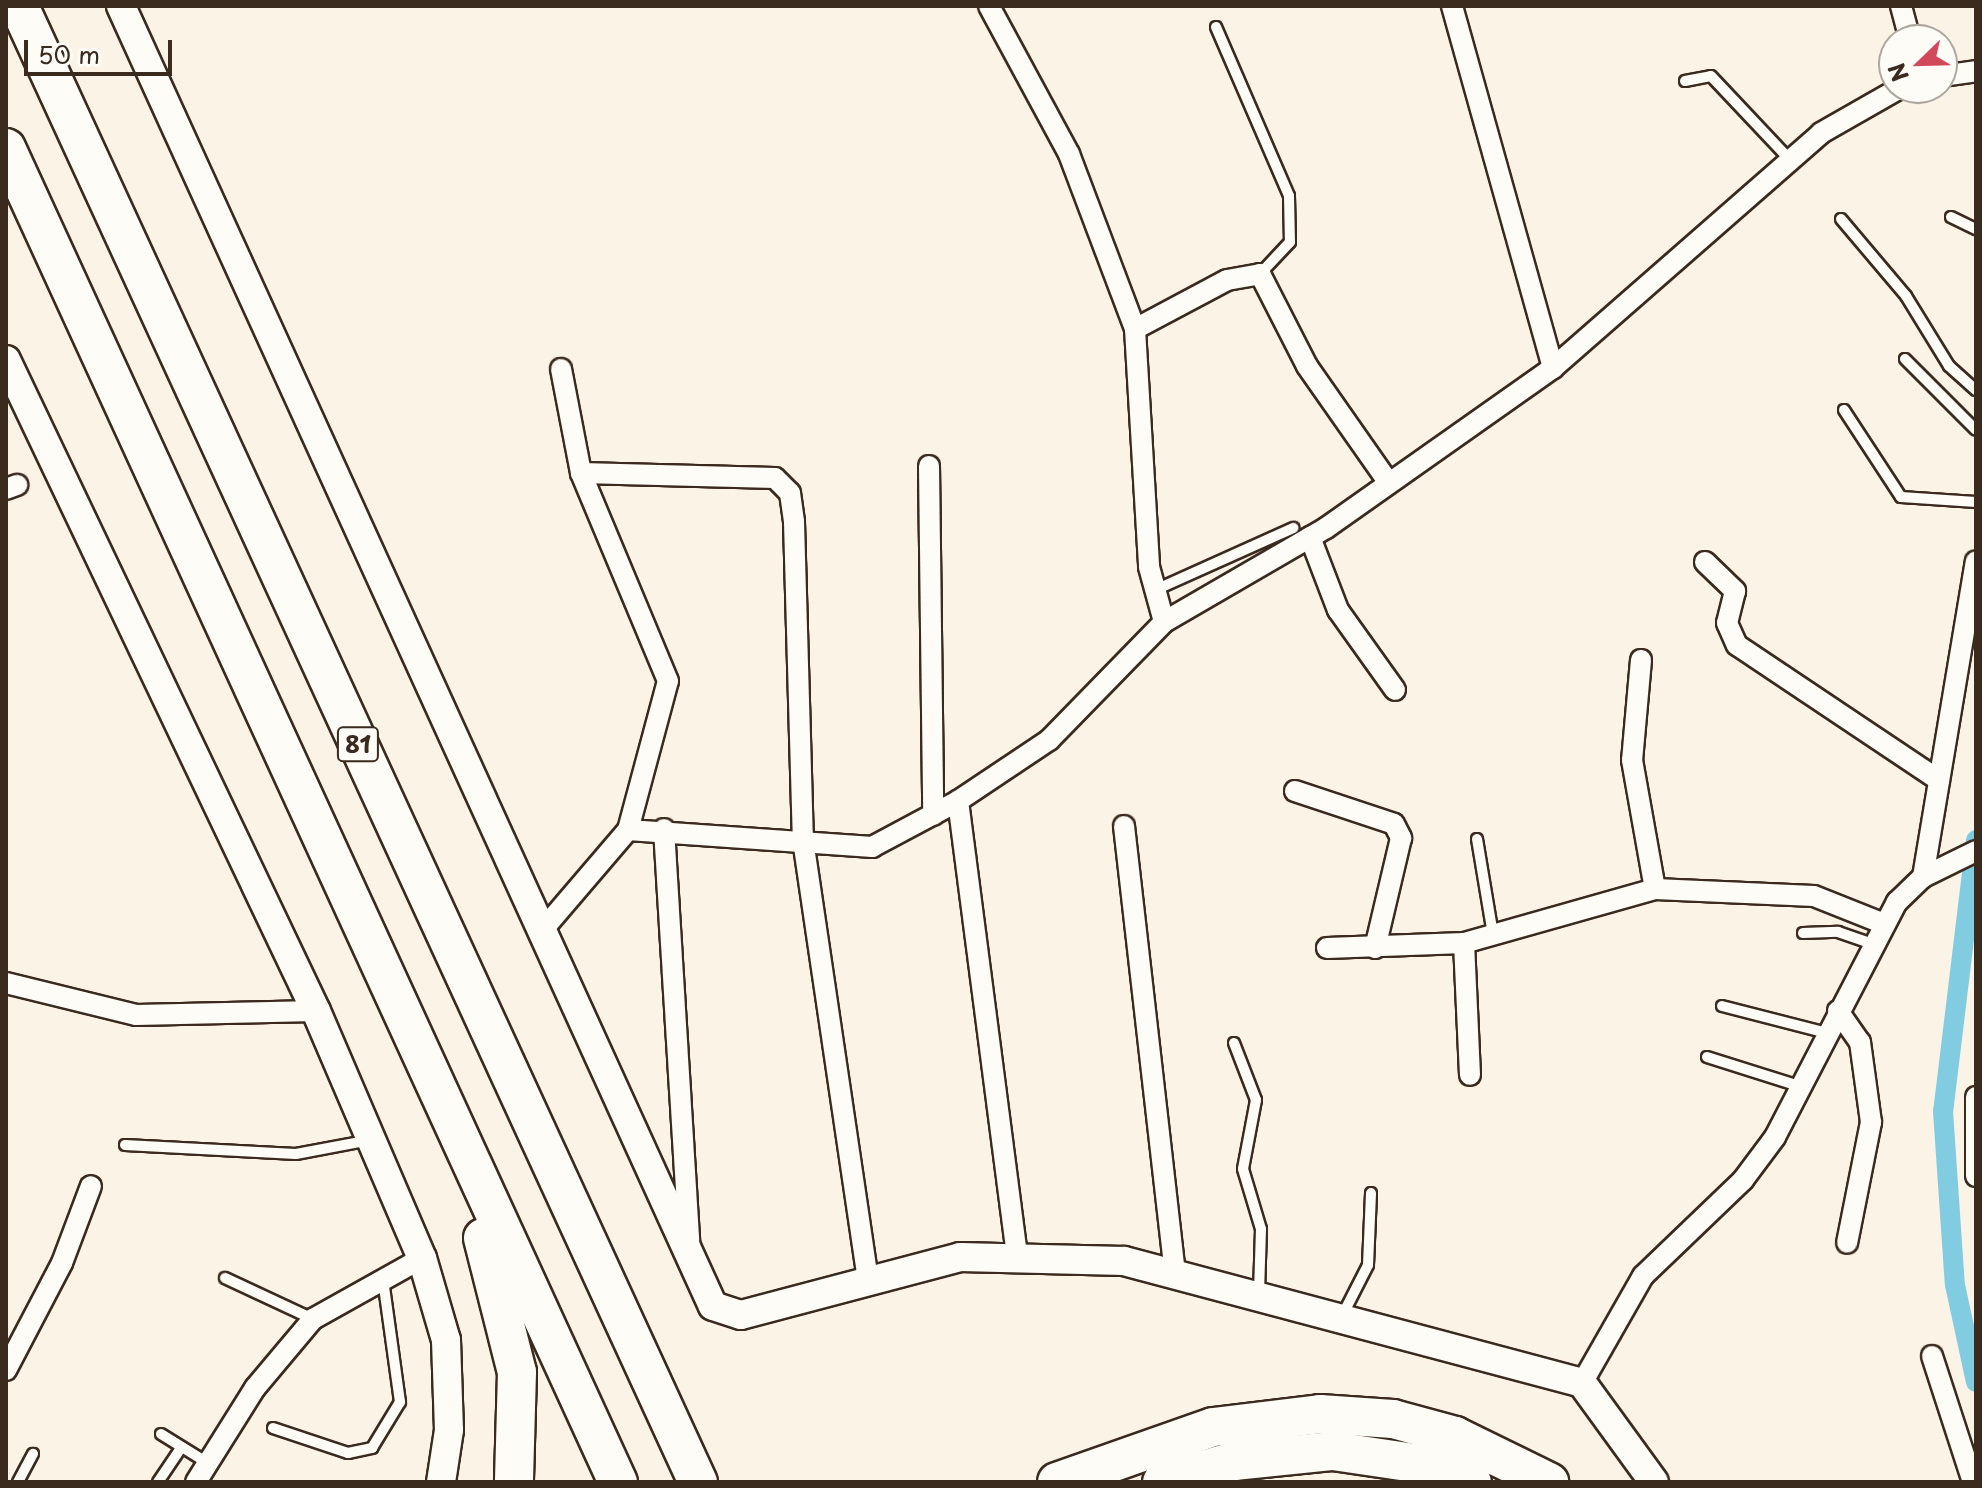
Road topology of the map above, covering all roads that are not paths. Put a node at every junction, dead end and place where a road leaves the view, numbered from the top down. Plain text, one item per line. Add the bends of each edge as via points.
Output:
1 (19, 6) edge
2 (121, 6) edge
3 (989, 6) edge
4 (1452, 6) edge
5 (1216, 27) dead end
6 (1685, 81) dead end
7 (1878, 98) edge
8 (6, 148) edge
9 (1791, 161) junction
10 (1951, 217) dead end
11 (1841, 219) dead end
12 (1976, 229) edge
13 (1260, 274) junction
14 (1135, 329) junction
15 (1905, 359) dead end
16 (6, 360) edge
17 (1553, 368) junction
18 (561, 369) dead end
19 (1976, 390) edge
20 (1844, 410) dead end
21 (1976, 430) edge
22 (929, 466) dead end
23 (581, 473) junction
24 (1389, 483) junction
25 (1976, 502) edge
26 (1301, 532) junction
27 (1976, 561) edge
28 (1705, 562) dead end
29 (1153, 591) junction
30 (1164, 622) junction
31 (1641, 660) dead end
32 (1395, 690) dead end
33 (1939, 780) junction
34 (1295, 791) dead end
35 (958, 801) junction
36 (933, 815) junction
37 (1124, 826) dead end
38 (664, 829) junction
39 (628, 830) junction
40 (1477, 839) dead end
41 (803, 840) junction
42 (1976, 851) edge
43 (1923, 877) junction
44 (1655, 889) junction
45 (1882, 923) junction
46 (540, 933) junction
47 (1803, 933) dead end
48 (1494, 937) junction
49 (1464, 943) junction
50 (1872, 944) junction
51 (1327, 948) dead end
52 (1375, 948) junction
53 (6, 983) edge
54 (391, 989) junction
55 (1722, 1006) dead end
56 (316, 1011) junction
57 (1838, 1011) junction
58 (1827, 1033) junction
59 (1234, 1043) dead end
60 (1707, 1057) dead end
61 (1470, 1075) dead end
62 (1799, 1086) junction
63 (1976, 1097) edge
64 (375, 1139) junction
65 (125, 1145) dead end
66 (1976, 1176) edge
67 (91, 1186) dead end
68 (1371, 1193) dead end
69 (1847, 1243) dead end
70 (1017, 1253) junction
71 (422, 1258) junction
72 (691, 1265) junction
73 (1175, 1272) junction
74 (867, 1276) junction
75 (382, 1277) junction
76 (225, 1278) dead end
77 (1259, 1299) junction
78 (313, 1319) junction
79 (1340, 1319) junction
80 (1932, 1356) dead end
81 (6, 1370) edge
82 (1582, 1383) junction
83 (273, 1428) dead end
84 (161, 1434) dead end
85 (181, 1448) junction
86 (33, 1454) dead end
87 (208, 1463) junction
88 (18, 1482) edge
89 (158, 1482) edge
90 (196, 1482) edge
91 (441, 1482) edge
92 (514, 1482) edge
93 (618, 1482) edge
94 (698, 1482) edge
95 (1057, 1482) edge
96 (1162, 1482) edge
97 (1472, 1482) edge
98 (1549, 1482) edge
99 (1654, 1482) edge
100 (1973, 1482) edge

1 - 94 highway, 81
2 - 46 main road
3 - 14 street via 1069,154
4 - 17 street
5 - 13 lane via 1289,196 1290,242
6 - 9 lane via 1711,76
7 - 9 street via 1847,113
8 - 54 highway
9 - 17 street
10 - 12 lane
11 - 19 lane via 1906,296 1949,366
13 - 14 street via 1227,280
13 - 24 street via 1307,366
14 - 29 street
15 - 21 lane
16 - 56 main road
17 - 24 street
18 - 23 street
20 - 25 lane via 1901,497
22 - 36 street
23 - 39 street via 668,681
23 - 41 street via 754,475 775,478 790,493
24 - 26 street
26 - 29 lane
26 - 30 street
26 - 32 street via 1338,610
27 - 33 street
28 - 33 street via 1735,591 1727,623 1737,645
29 - 30 street
30 - 35 street via 1049,740
31 - 44 street via 1632,760
33 - 43 street
34 - 52 street via 1394,824 1401,838
35 - 36 street
35 - 70 street
36 - 41 street via 872,847
37 - 73 street
38 - 39 street
38 - 41 street
38 - 72 street
39 - 46 street
40 - 48 lane
41 - 74 street
42 - 43 street
43 - 45 street
44 - 45 street via 1814,896
44 - 48 street
45 - 50 street
46 - 72 main road
47 - 50 lane via 1838,932
48 - 49 street
49 - 52 street
49 - 61 street
50 - 57 street
51 - 52 street
53 - 56 street via 136,1015
54 - 92 highway via 510,1329 521,1412
54 - 93 highway
55 - 58 lane
56 - 64 main road
57 - 58 street
57 - 69 street via 1860,1042 1871,1122
58 - 62 street
59 - 77 lane via 1256,1100 1243,1169 1261,1229
60 - 62 lane
62 - 82 street via 1775,1137 1743,1180 1643,1276
63 - 66 street
64 - 65 lane via 296,1154
64 - 71 main road
67 - 81 street via 62,1263
68 - 79 lane via 1368,1265
70 - 73 main road
70 - 74 main road
71 - 75 street
71 - 91 main road via 446,1340 449,1430
72 - 74 main road via 724,1315
73 - 77 main road
75 - 78 street
75 - 83 lane via 400,1402 372,1448 348,1453
76 - 78 lane
77 - 79 main road
78 - 87 street via 255,1388
79 - 82 main road
80 - 100 street
82 - 99 main road
84 - 85 lane
85 - 87 lane
85 - 89 lane
86 - 88 lane
87 - 90 street
95 - 98 highway via 1172,1439 1273,1416 1393,1419 1478,1445
96 - 97 highway via 1280,1453 1379,1454

